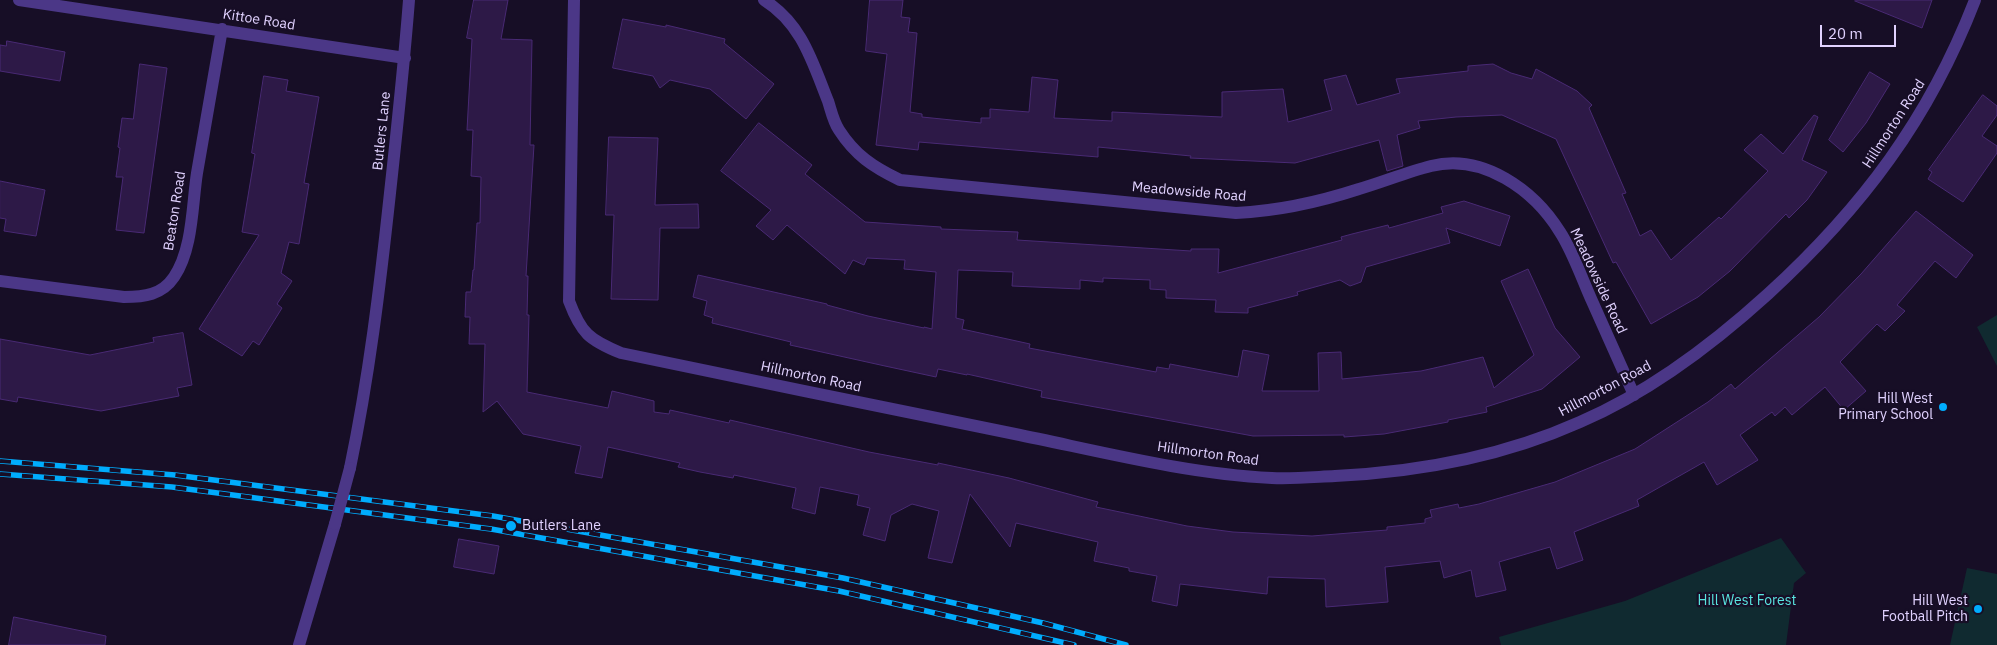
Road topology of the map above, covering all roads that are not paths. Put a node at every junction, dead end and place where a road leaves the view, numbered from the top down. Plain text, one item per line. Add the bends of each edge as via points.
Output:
1 (19, 0) edge
2 (408, 0) edge
3 (574, 0) edge
4 (764, 0) edge
5 (1975, 0) edge
6 (222, 29) junction
7 (405, 58) junction
8 (0, 281) edge
9 (1634, 394) junction
10 (299, 645) edge

1 - 6 street, Kittoe Road
2 - 7 street, Butlers Lane
3 - 9 street, Hillmorton Road via 569,301 578,323 586,332 599,344 621,353 1184,468 1274,479 1374,474 1446,463 1555,432
4 - 9 street, Meadowside Road via 791,23 808,49 838,128 854,151 876,168 900,180 1236,213 1296,205 1432,166 1457,162 1510,179 1538,203 1561,233
5 - 9 street, Hillmorton Road via 1946,69 1907,136 1864,195 1805,260 1740,320
6 - 7 street, Kittoe Road
6 - 8 street, Beaton Road via 186,250 173,278 161,290 144,297
7 - 10 street, Butlers Lane, bridge via 364,401 350,468

